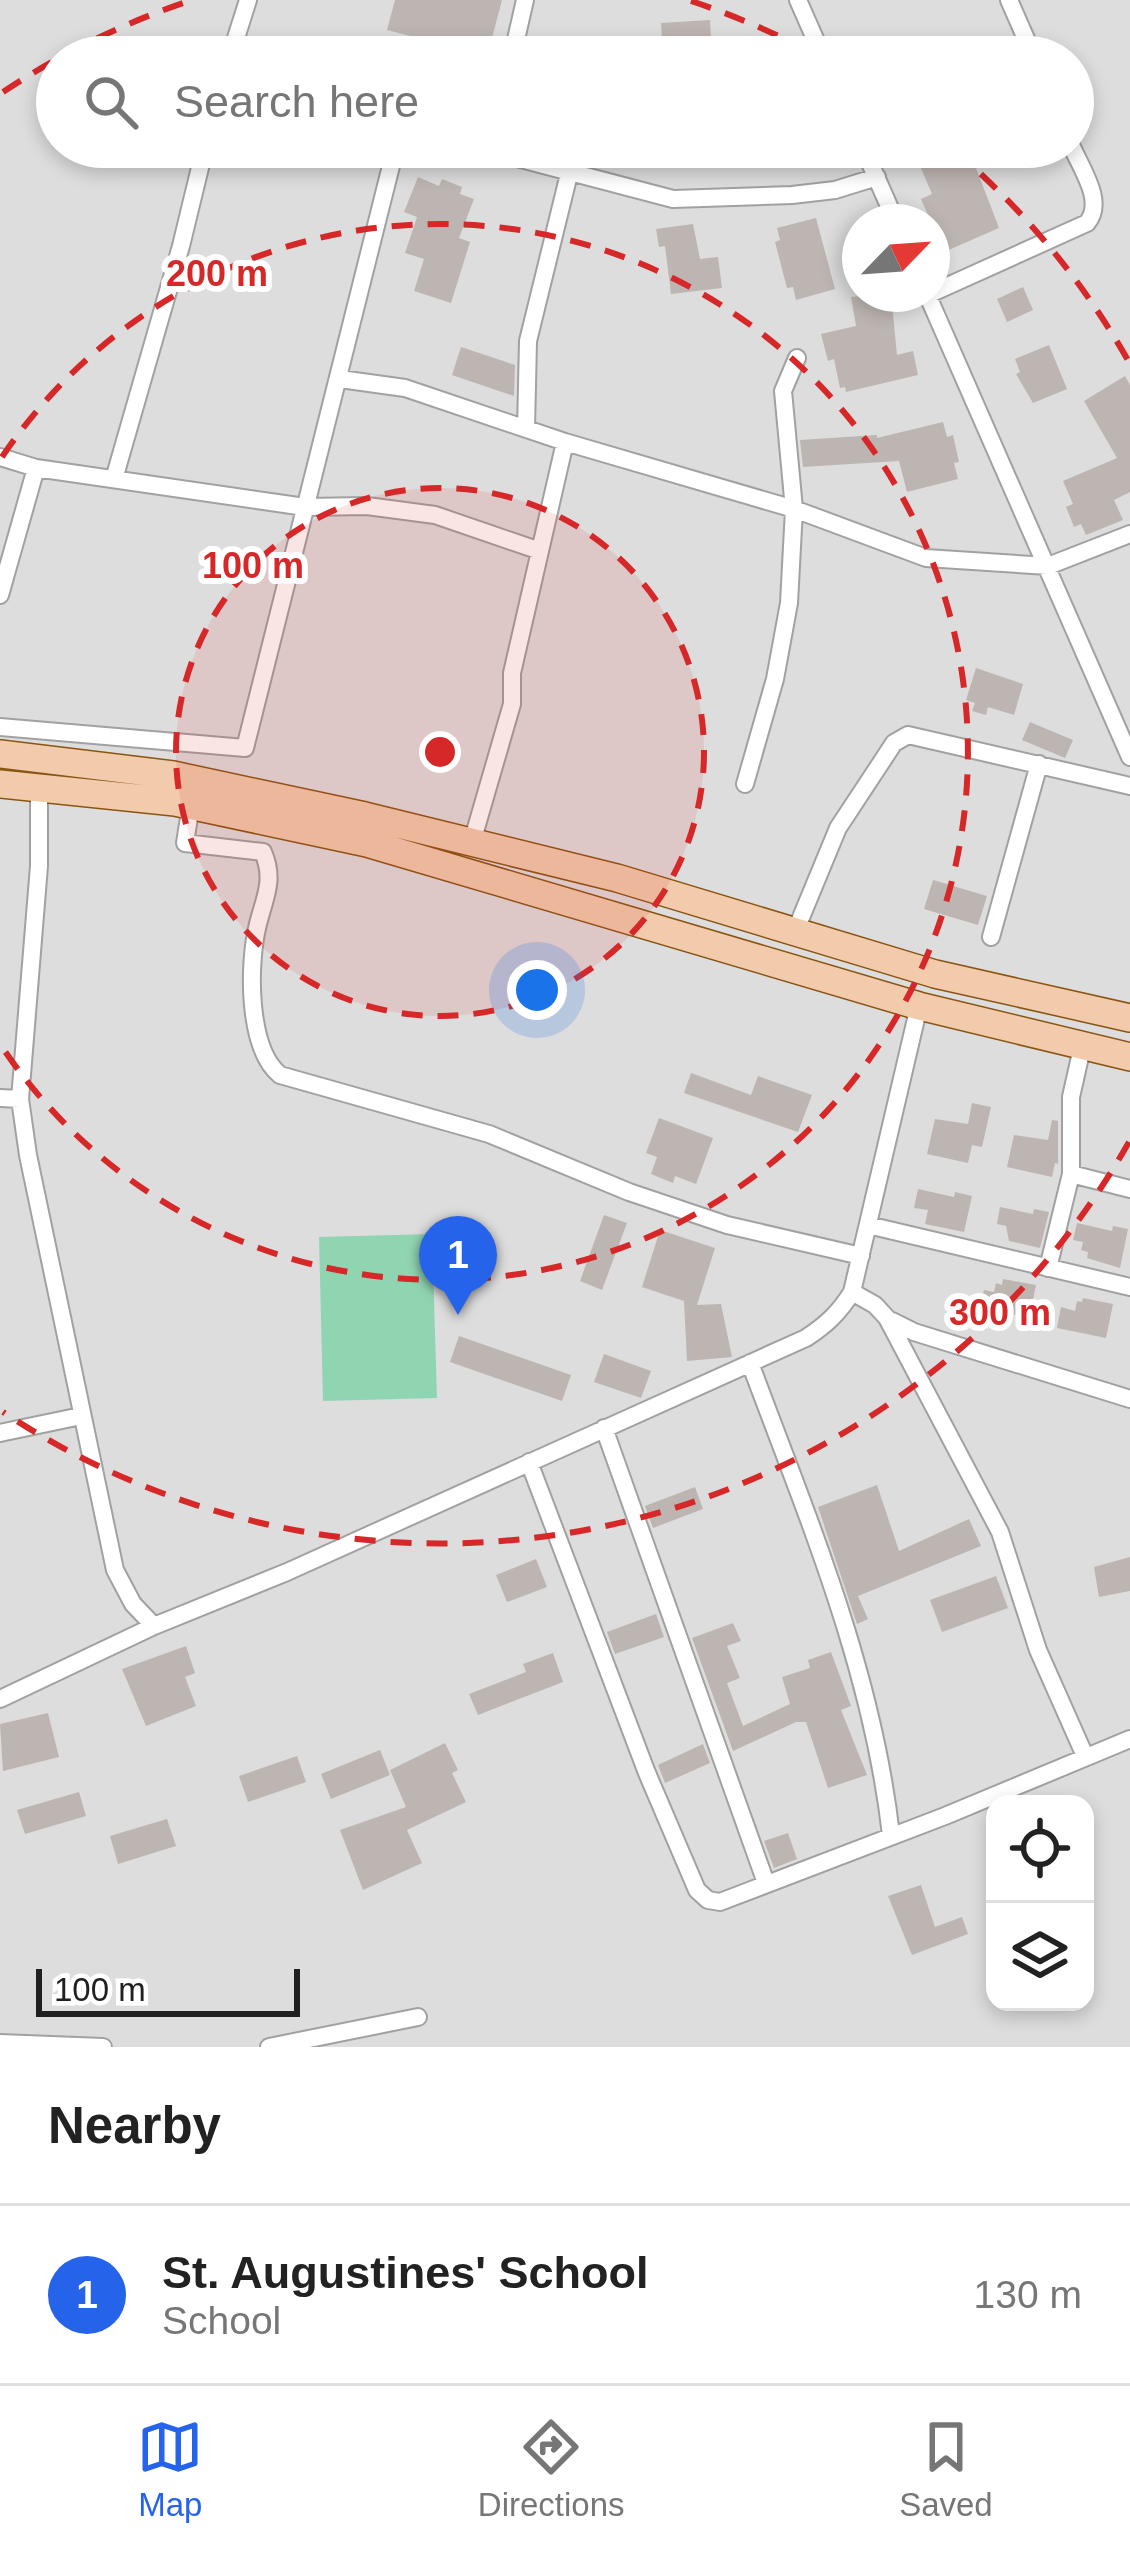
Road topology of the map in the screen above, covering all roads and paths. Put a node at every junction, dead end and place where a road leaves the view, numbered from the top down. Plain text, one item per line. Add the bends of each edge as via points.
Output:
1 (248, 0) edge
2 (525, 0) edge
3 (798, 0) edge
4 (1010, 0) edge
5 (237, 36) edge
6 (517, 36) edge
7 (814, 36) edge
8 (1025, 36) edge
9 (200, 168) edge
10 (391, 168) edge
11 (549, 168) edge
12 (873, 168) edge
13 (1081, 168) edge
14 (569, 174) junction
15 (877, 177) junction
16 (888, 204) edge
17 (950, 285) edge
18 (937, 312) edge
19 (797, 358) dead end
20 (340, 379) junction
21 (526, 429) junction
22 (565, 442) junction
23 (0, 457) edge
24 (36, 468) junction
25 (114, 479) junction
26 (305, 507) junction
27 (794, 509) junction
28 (1130, 534) edge
29 (540, 551) junction
30 (1048, 566) junction
31 (0, 595) edge
32 (0, 727) edge
33 (0, 754) edge
34 (1130, 757) edge
35 (1039, 764) junction
36 (0, 784) edge
37 (745, 784) dead end
38 (1130, 786) edge
39 (40, 787) junction
40 (190, 805) junction
41 (472, 842) junction
42 (795, 932) junction
43 (991, 937) dead end
44 (919, 1006) junction
45 (1130, 1018) edge
46 (1082, 1048) junction
47 (1130, 1057) edge
48 (0, 1098) edge
49 (20, 1099) junction
50 (1071, 1174) junction
51 (1130, 1189) edge
52 (868, 1225) junction
53 (861, 1256) junction
54 (1048, 1268) junction
55 (1130, 1287) edge
56 (852, 1292) junction
57 (887, 1318) junction
58 (749, 1363) junction
59 (1130, 1399) edge
60 (81, 1416) junction
61 (604, 1428) junction
62 (0, 1433) edge
63 (529, 1462) junction
64 (154, 1626) junction
65 (0, 1699) edge
66 (1130, 1739) edge
67 (1085, 1756) junction
68 (891, 1835) junction
69 (766, 1883) junction
70 (418, 2018) dead end
71 (0, 2043) edge
72 (103, 2047) edge
73 (269, 2047) edge

1 - 5 street
2 - 6 street
3 - 7 street
4 - 8 street
9 - 25 street
10 - 20 street
11 - 14 street
12 - 15 street
13 - 17 street via 1096,202 1087,223
14 - 15 street via 705,200 835,190
14 - 21 street via 528,341
15 - 16 street
18 - 30 street
19 - 27 street via 783,391
20 - 21 street via 405,388
20 - 26 street
21 - 22 street
22 - 27 street
22 - 29 street
23 - 24 street
24 - 25 street
24 - 31 street
25 - 26 street
26 - 29 street via 435,515
26 - 32 street via 245,748
27 - 30 street via 926,558
27 - 37 street via 789,603
28 - 30 street
29 - 41 street via 512,704
30 - 34 street
33 - 41 main road via 173,775
35 - 38 street
35 - 42 street via 919,735 894,743 838,828
35 - 43 street
36 - 39 main road
39 - 40 main road
39 - 49 street
40 - 44 main road via 367,843
40 - 53 street via 185,843 263,851 269,866 254,954 255,1019 260,1050 280,1075 489,1134 727,1225
41 - 42 main road
42 - 45 main road
44 - 46 main road
44 - 52 street
46 - 47 main road
46 - 50 street via 1071,1097
48 - 49 street
49 - 60 street
50 - 51 street
50 - 54 street
52 - 53 street
52 - 54 street
53 - 56 street
54 - 55 street
56 - 57 street
56 - 58 street via 826,1325
57 - 59 street
57 - 67 street via 1000,1532 1038,1650
58 - 61 street
58 - 68 street via 857,1656
60 - 62 street
60 - 64 street via 115,1570
61 - 63 street
61 - 69 street
63 - 64 street
63 - 69 street via 697,1890 720,1902
64 - 65 street
66 - 67 street
67 - 68 street
68 - 69 street
70 - 73 street
71 - 72 street

